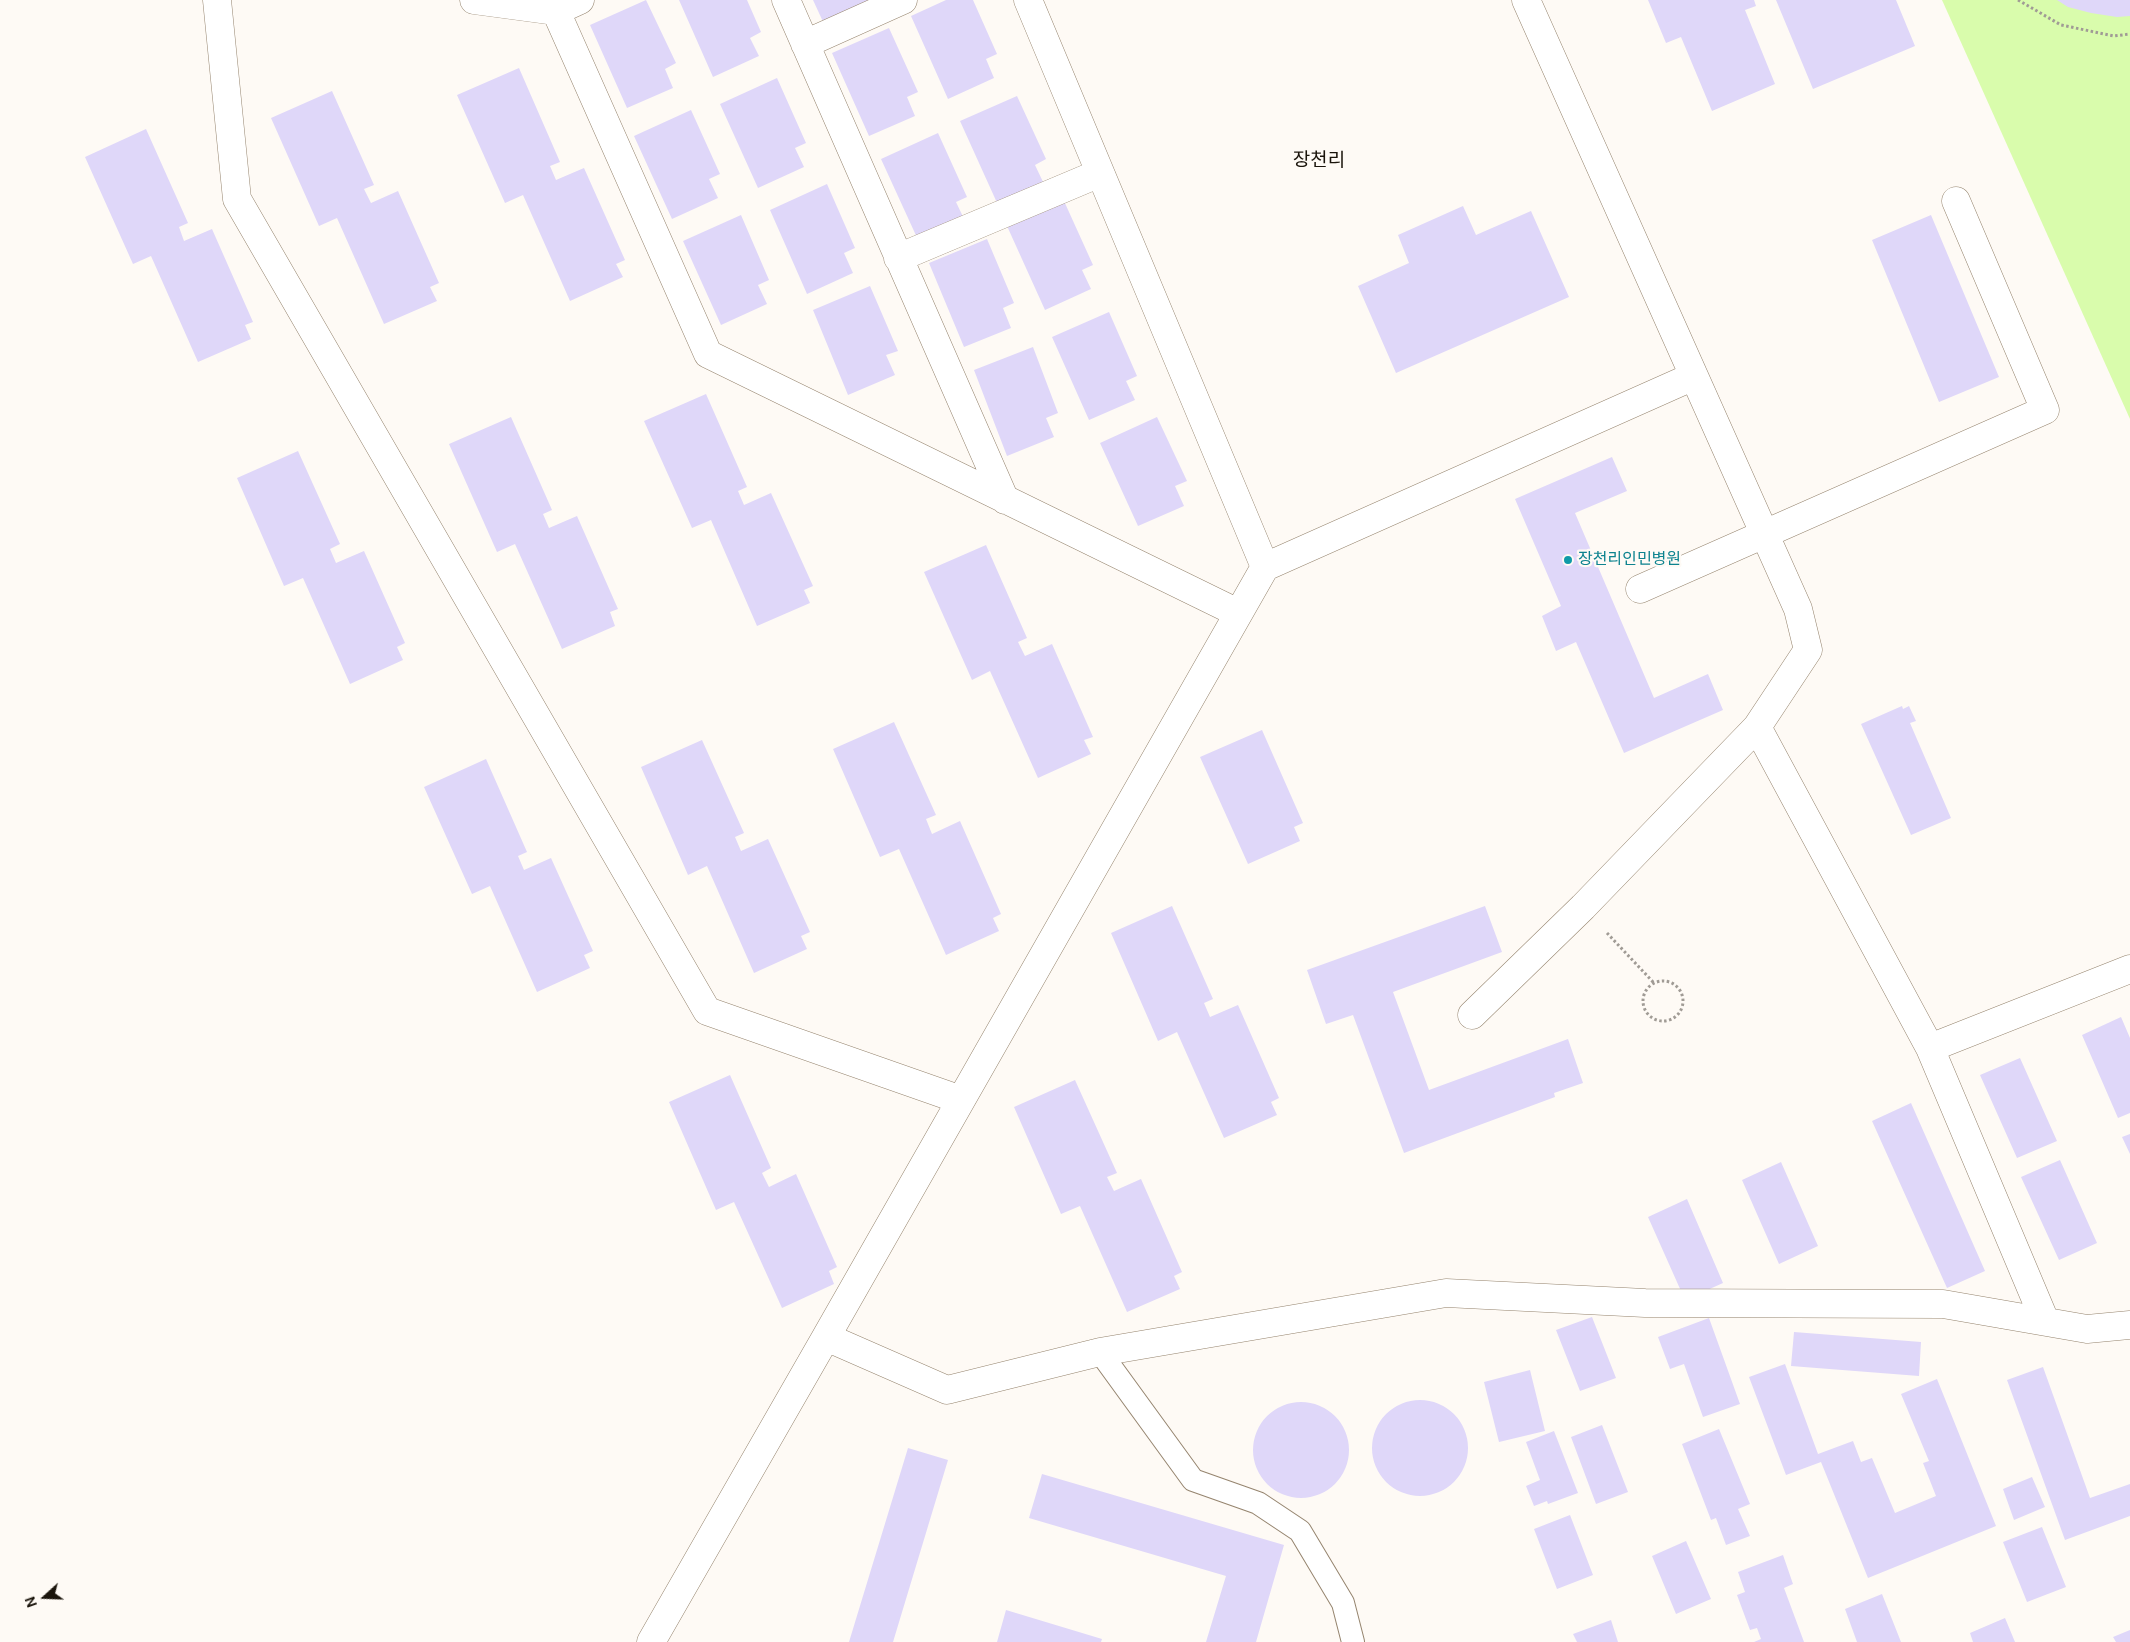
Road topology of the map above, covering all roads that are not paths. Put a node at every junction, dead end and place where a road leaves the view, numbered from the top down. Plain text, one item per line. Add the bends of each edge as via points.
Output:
1 (217, 0) edge
2 (474, 0) edge
3 (786, 0) edge
4 (903, 0) edge
5 (1028, 0) edge
6 (1526, 0) edge
7 (562, 4) edge
8 (805, 44) junction
9 (1100, 173) junction
10 (1956, 201) dead end
11 (898, 258) junction
12 (1694, 376) junction
13 (1005, 500) junction
14 (1765, 534) junction
15 (1265, 568) junction
16 (1640, 589) dead end
17 (1238, 613) junction
18 (1757, 726) junction
19 (2130, 969) edge
20 (1472, 1015) dead end
21 (1930, 1048) junction
22 (961, 1100) junction
23 (2045, 1322) junction
24 (2130, 1326) edge
25 (826, 1337) junction
26 (1100, 1352) junction
27 (650, 1642) edge
28 (1353, 1642) edge

1 - 22 street via 237,199 707,1011
2 - 7 street
3 - 8 street
4 - 8 street
5 - 9 street
6 - 12 street
7 - 13 street via 708,354
8 - 11 street
9 - 11 street
9 - 15 street
10 - 14 street via 2045,410
11 - 13 street
12 - 14 street
12 - 15 street
13 - 17 street
14 - 16 street
14 - 18 street via 1798,609 1808,650
15 - 17 street
17 - 22 street
18 - 20 street via 1583,907
18 - 21 street
19 - 21 street
21 - 23 street
22 - 25 street
23 - 24 street via 2087,1329
23 - 26 street via 1943,1304 1645,1303 1446,1293
25 - 26 street via 947,1390
25 - 27 street
26 - 28 lane via 1194,1480 1258,1503 1300,1531 1343,1603

